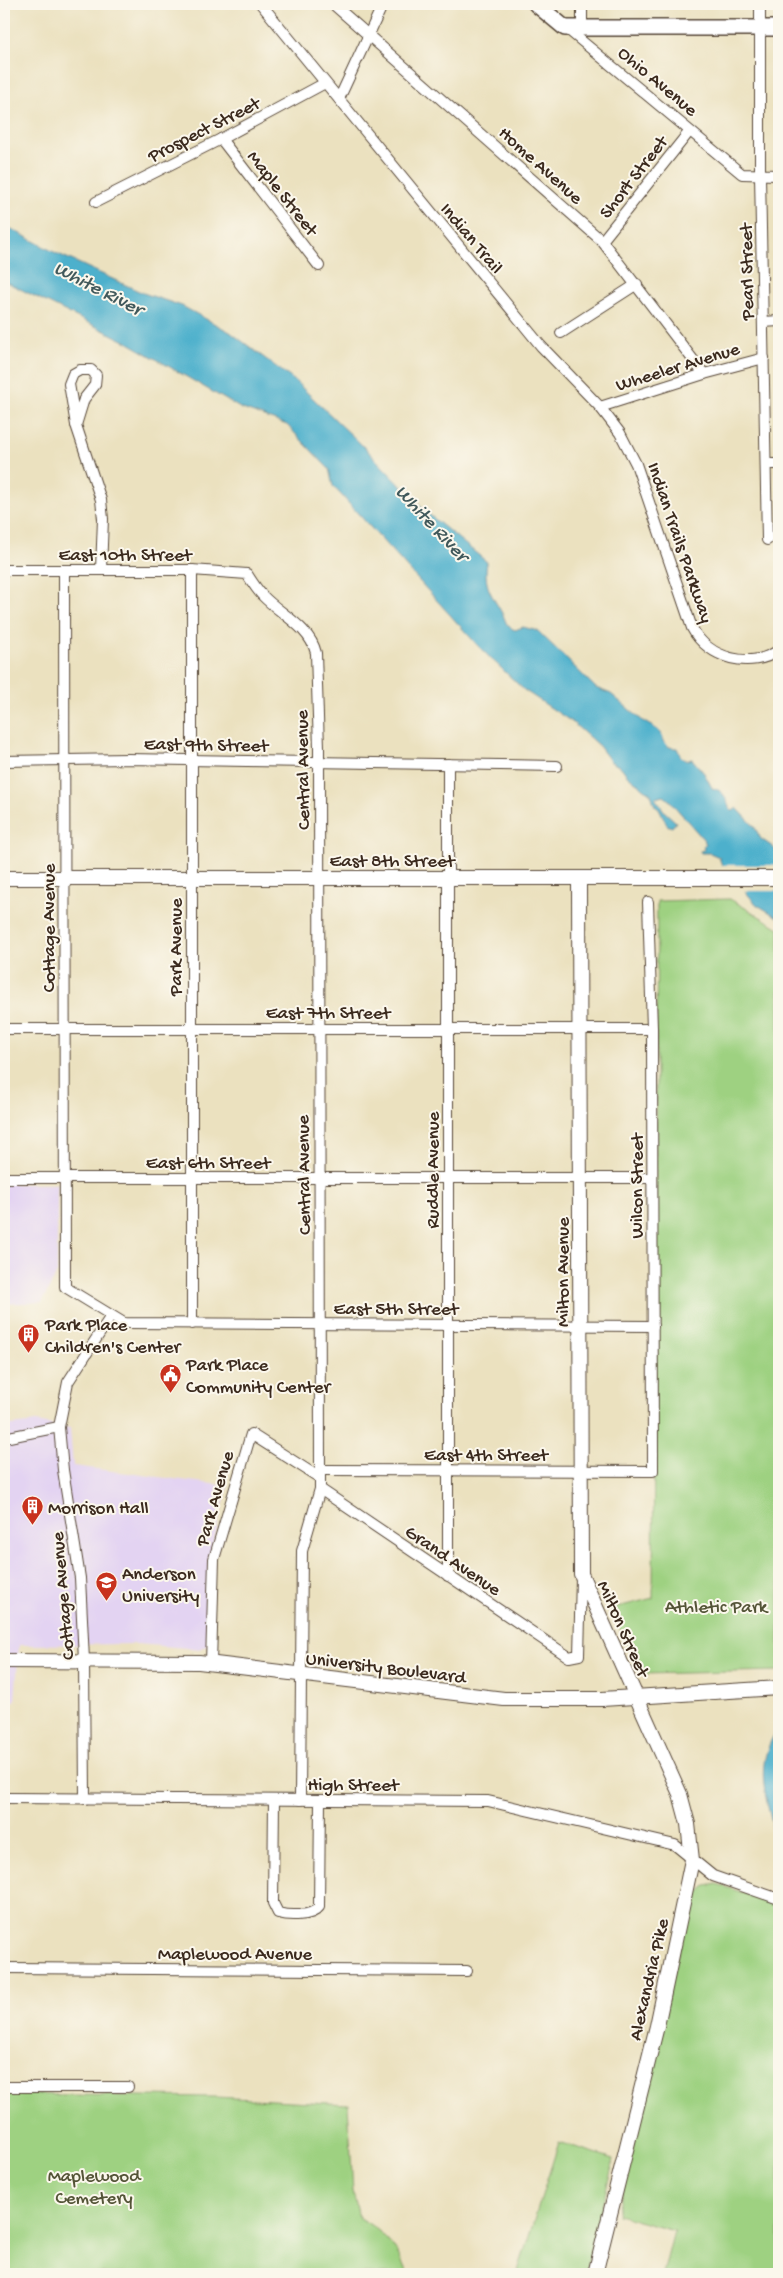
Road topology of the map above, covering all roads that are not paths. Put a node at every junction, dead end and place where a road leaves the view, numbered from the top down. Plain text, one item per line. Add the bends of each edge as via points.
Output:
1 (261, 4) edge
2 (333, 4) edge
3 (383, 4) edge
4 (536, 4) edge
5 (582, 4) edge
6 (760, 4) edge
7 (566, 28) junction
8 (582, 28) junction
9 (760, 28) junction
10 (779, 28) edge
11 (369, 35) junction
12 (326, 83) junction
13 (339, 98) junction
14 (689, 132) junction
15 (221, 139) junction
16 (760, 175) junction
17 (779, 175) edge
18 (96, 202) dead end
19 (602, 241) junction
20 (319, 266) dead end
21 (637, 284) junction
22 (763, 322) junction
23 (779, 322) edge
24 (561, 333) dead end
25 (764, 358) junction
26 (704, 374) junction
27 (600, 407) junction
28 (76, 425) junction
29 (766, 464) junction
30 (779, 464) edge
31 (767, 540) dead end
32 (4, 570) edge
33 (64, 570) junction
34 (101, 570) junction
35 (192, 570) junction
36 (247, 574) joint
37 (779, 650) edge
38 (4, 761) edge
39 (64, 761) junction
40 (191, 761) junction
41 (319, 762) junction
42 (448, 764) junction
43 (557, 766) dead end
44 (192, 877) junction
45 (319, 877) junction
46 (448, 877) junction
47 (4, 878) edge
48 (64, 878) junction
49 (579, 878) junction
50 (779, 878) edge
51 (648, 902) dead end
52 (4, 1029) edge
53 (65, 1029) junction
54 (192, 1029) junction
55 (319, 1029) junction
56 (448, 1029) junction
57 (579, 1029) junction
58 (652, 1029) junction
59 (4, 1178) edge
60 (65, 1178) junction
61 (193, 1178) junction
62 (319, 1178) junction
63 (448, 1178) junction
64 (580, 1178) junction
65 (652, 1178) junction
66 (65, 1287) joint
67 (111, 1316) junction
68 (192, 1324) junction
69 (321, 1324) junction
70 (448, 1325) junction
71 (580, 1326) junction
72 (653, 1326) junction
73 (58, 1426) junction
74 (4, 1438) edge
75 (448, 1470) junction
76 (580, 1471) junction
77 (653, 1471) joint
78 (320, 1474) junction
79 (320, 1489) junction
80 (581, 1574) junction
81 (448, 1576) junction
82 (569, 1657) joint
83 (84, 1660) junction
84 (4, 1661) edge
85 (211, 1663) junction
86 (302, 1675) junction
87 (779, 1688) edge
88 (636, 1697) junction
89 (4, 1798) edge
90 (85, 1799) junction
91 (274, 1800) junction
92 (300, 1800) junction
93 (320, 1800) junction
94 (692, 1860) junction
95 (779, 1898) edge
96 (4, 1968) edge
97 (467, 1971) dead end
98 (128, 2086) dead end
99 (4, 2087) edge
100 (595, 2274) edge

1 - 12 street, Indian Trail
2 - 11 street, Home Avenue
3 - 11 street
4 - 7 main road, Ohio Avenue
5 - 8 street
6 - 9 street, Pearl Street
7 - 8 main road
7 - 14 street, Ohio Avenue
8 - 9 main road
9 - 10 main road
9 - 16 street, Pearl Street
11 - 13 street
11 - 19 street, Home Avenue
12 - 13 street, Indian Trail
12 - 15 street, Prospect Street
13 - 27 street, Indian Trail via 541,346
14 - 16 street, Ohio Avenue via 742,174
14 - 19 street, Short Street
15 - 18 street, Prospect Street
15 - 20 street, Maple Street
16 - 17 street, Ohio Avenue
16 - 22 street, Pearl Street
19 - 21 street, Home Avenue
21 - 24 street
21 - 26 street, Home Avenue
22 - 23 street
22 - 25 street, Pearl Street
25 - 26 street, Wheeler Avenue
25 - 29 street, Pearl Street
26 - 27 street, Wheeler Avenue
27 - 37 street, Indian Trails Parkway via 620,433 636,464 697,636 714,652 737,660 755,660
28 - 28 street via 84,399 95,384 96,375 90,370 73,374 69,384
28 - 34 street via 101,500
29 - 30 street
29 - 31 street, Pearl Street
32 - 33 street, East 10th Street
33 - 34 street, East 10th Street
33 - 39 street, Cottage Avenue
34 - 35 street, East 10th Street
35 - 36 street, East 10th Street
35 - 40 street, Park Avenue
36 - 41 street, Central Avenue via 263,596 314,645
38 - 39 street, East 9th Street
39 - 40 street, East 9th Street
39 - 48 street, Cottage Avenue
40 - 41 street, East 9th Street
40 - 44 street, Park Avenue
41 - 42 street, East 9th Street
41 - 45 street, Central Avenue
42 - 43 street, East 9th Street
42 - 46 street, Ruddle Avenue
44 - 45 main road, East 8th Street
44 - 48 main road, East 8th Street
44 - 54 street, Park Avenue
45 - 46 main road, East 8th Street
45 - 55 street, Central Avenue
46 - 49 main road, East 8th Street
46 - 56 street, Ruddle Avenue
47 - 48 main road, East 8th Street
48 - 53 street, Cottage Avenue
49 - 50 main road, East 8th Street
49 - 57 main road, Milton Avenue
51 - 58 street, Wilcon Street
52 - 53 street, East 7th Street
53 - 54 street, East 7th Street
53 - 60 street, Cottage Avenue
54 - 55 street, East 7th Street
54 - 61 street, Park Avenue
55 - 56 street, East 7th Street
55 - 62 street, Central Avenue
56 - 57 street, East 7th Street
56 - 63 street, Ruddle Avenue
57 - 58 street, East 7th Street
57 - 64 main road, Milton Avenue
58 - 65 street, Wilcon Street
59 - 60 street, East 6th Street
60 - 61 street, East 6th Street
60 - 66 street, Cottage Avenue
61 - 62 street, East 6th Street
61 - 68 street, Park Avenue
62 - 63 street, East 6th Street
62 - 69 street, Central Avenue
63 - 64 street, East 6th Street
63 - 70 street, Ruddle Avenue
64 - 65 street, East 6th Street
64 - 71 main road, Milton Avenue
65 - 72 street, Wilcon Street
66 - 67 street, East 5th Street
67 - 68 street, East 5th Street via 124,1323
67 - 73 street, Cottage Avenue via 68,1382
68 - 69 street, East 5th Street
69 - 70 street, East 5th Street
69 - 78 street, Central Avenue
70 - 71 street, East 5th Street
70 - 75 street, Ruddle Avenue
71 - 72 street, East 5th Street
71 - 76 main road, Milton Avenue
72 - 77 street, Wilcon Street
73 - 74 street
73 - 83 street, Cottage Avenue via 80,1578
75 - 76 street, East 4th Street
75 - 78 street, East 4th Street
75 - 81 street, Ruddle Avenue
76 - 77 street, East 4th Street
76 - 80 main road, Milton Avenue
78 - 79 street, Central Avenue
78 - 85 street, Park Avenue via 251,1434 214,1559
79 - 81 street, Grand Avenue
79 - 86 street, Central Avenue via 302,1551
80 - 82 street, Milton Avenue via 579,1655
80 - 88 main road, Milton Street
81 - 82 street, Grand Avenue
83 - 84 main road, University Boulevard
83 - 85 main road, University Boulevard
83 - 90 street, Cottage Avenue
85 - 86 main road, University Boulevard
86 - 88 main road, University Boulevard via 504,1700
86 - 92 street, Central Avenue
87 - 88 main road, University Boulevard
88 - 94 main road, Alexandria Pike via 680,1794 688,1824
89 - 90 street, High Street
90 - 91 street, High Street
91 - 92 street, High Street
91 - 93 street via 273,1903 278,1913 283,1915 308,1914 320,1907
92 - 93 street, High Street
93 - 94 street, High Street via 488,1801 675,1845
94 - 95 street, High Street via 713,1876
94 - 100 main road, Alexandria Pike via 657,2026
96 - 97 street, Maplewood Avenue
98 - 99 street

